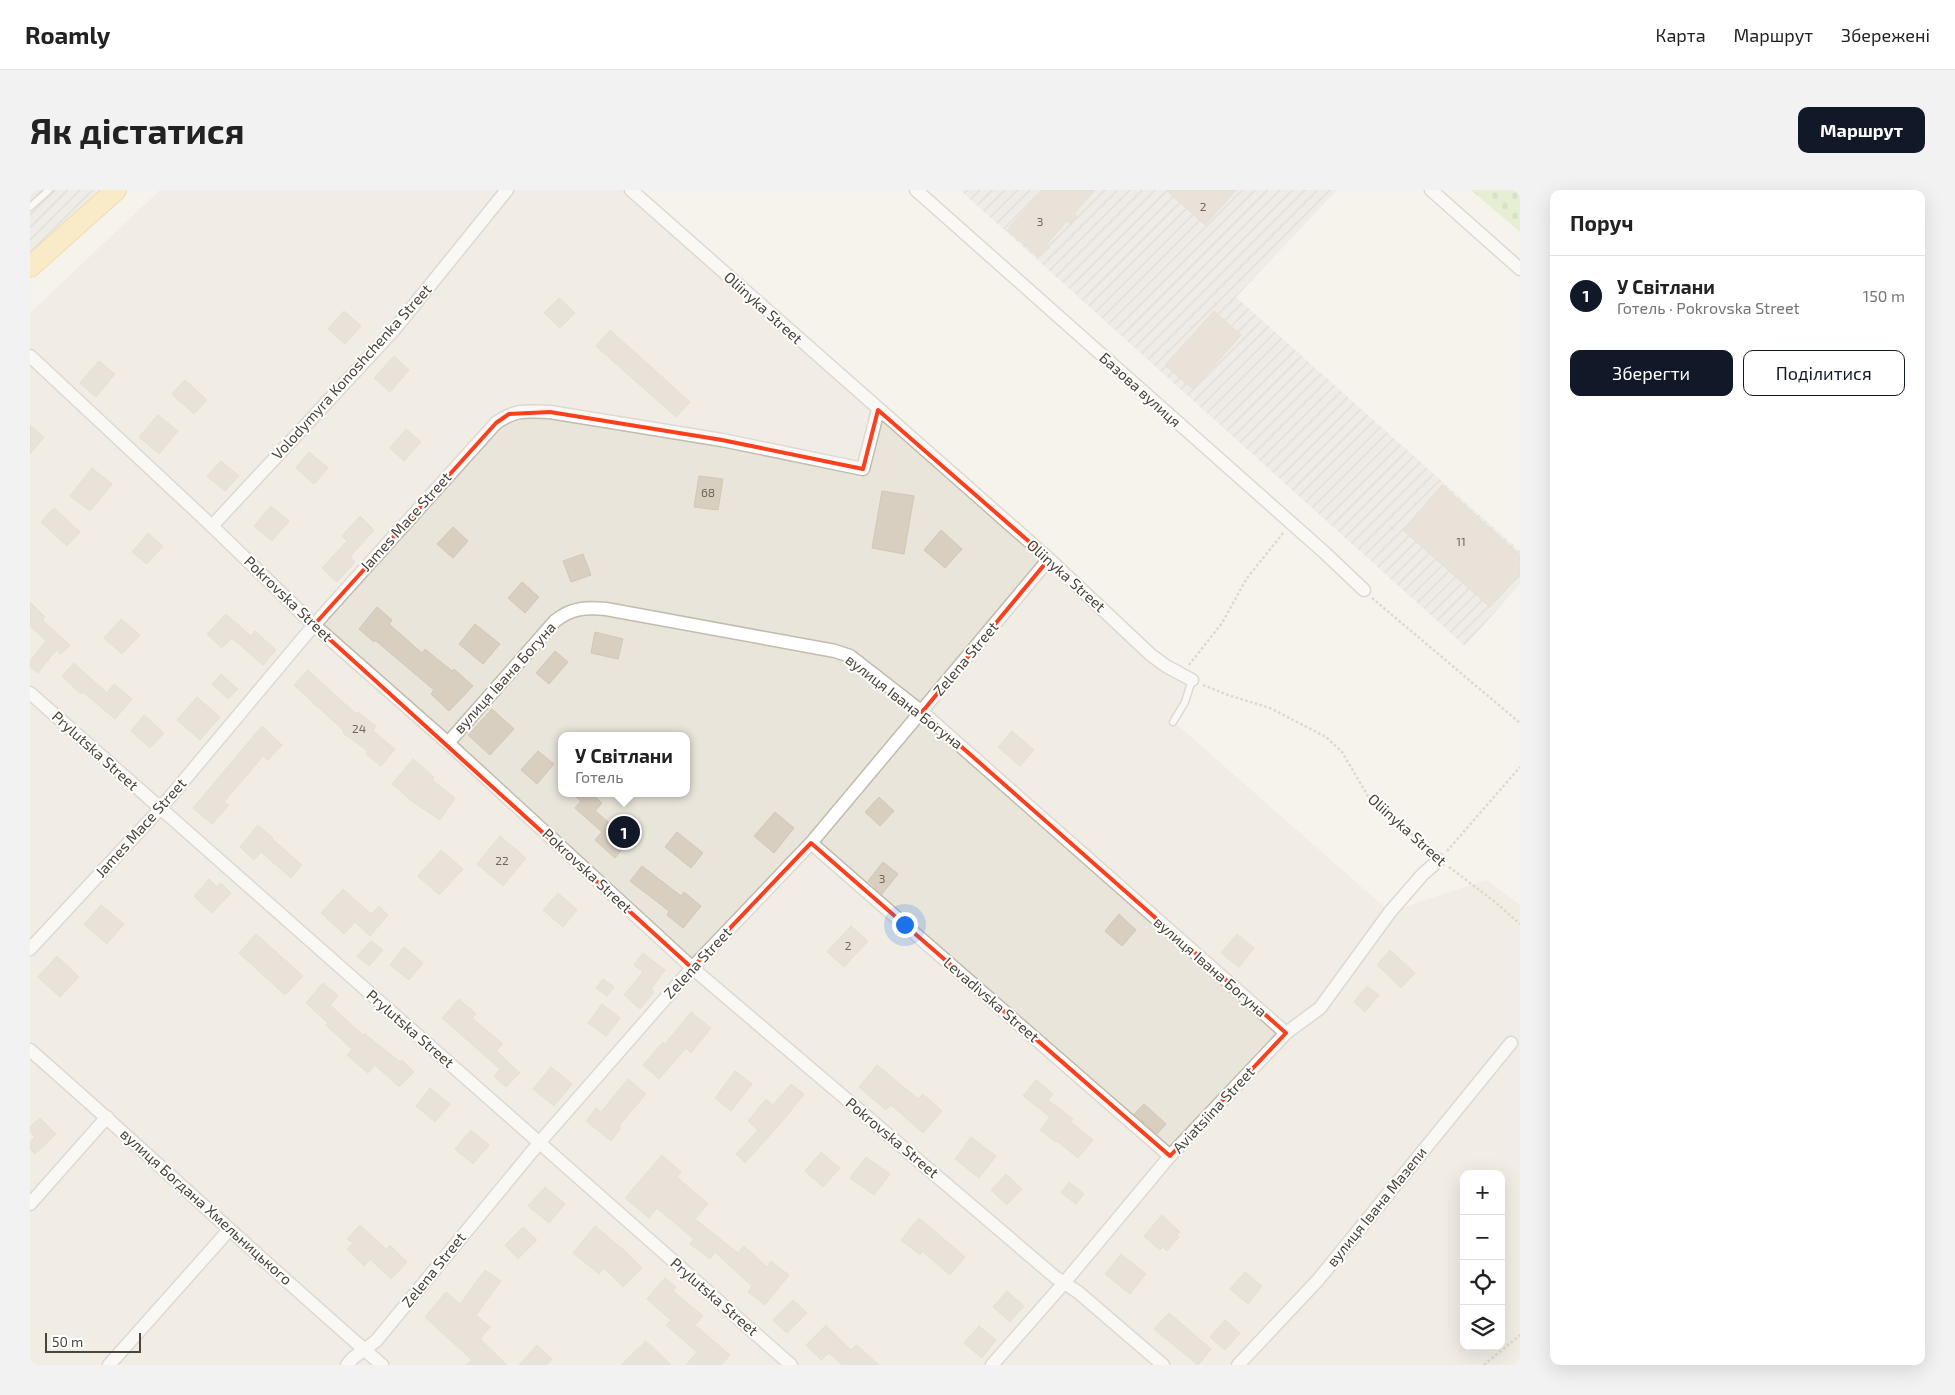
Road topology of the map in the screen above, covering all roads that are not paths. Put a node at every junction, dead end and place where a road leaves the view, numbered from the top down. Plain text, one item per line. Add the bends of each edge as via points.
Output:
1 (49, 190) edge
2 (116, 190) edge
3 (507, 190) edge
4 (631, 190) edge
5 (916, 190) edge
6 (1431, 190) edge
7 (30, 207) edge
8 (30, 267) edge
9 (1520, 269) edge
10 (30, 356) edge
11 (878, 410) junction
12 (212, 526) junction
13 (1048, 559) junction
14 (1364, 590) road end
15 (314, 625) junction
16 (1188, 678) joint
17 (30, 693) edge
18 (922, 712) junction
19 (1173, 722) dead end
20 (448, 743) junction
21 (160, 809) junction
22 (812, 843) junction
23 (1439, 860) road end
24 (30, 950) edge
25 (692, 968) junction
26 (1286, 1033) junction
27 (1511, 1043) dead end
28 (30, 1050) edge
29 (106, 1117) junction
30 (539, 1143) junction
31 (1170, 1156) junction
32 (30, 1204) edge
33 (229, 1230) junction
34 (1064, 1283) junction
35 (364, 1350) junction
36 (109, 1365) edge
37 (347, 1365) edge
38 (382, 1365) edge
39 (791, 1365) edge
40 (992, 1365) edge
41 (1163, 1365) edge
42 (1238, 1365) edge

1 - 7 lane
2 - 8 main road
3 - 12 street, Volodymyra Konoshchenka Street via 393,331
4 - 11 street, Oliinyka Street
5 - 14 street, Базова вулиця
6 - 9 street
10 - 12 street, Pokrovska Street
11 - 13 street, Oliinyka Street
11 - 15 street, James Mace Street via 862,469 722,440 550,412 509,414 496,423
12 - 15 street, Pokrovska Street
13 - 16 street, Oliinyka Street via 1151,655
13 - 18 street, Zelena Street
15 - 20 street, Pokrovska Street
15 - 21 street, James Mace Street
16 - 19 lane via 1185,702
17 - 21 street, Prylutska Street
18 - 20 street, вулиця Івана Богуна via 850,656 835,651 591,608 565,613 555,621
18 - 22 street, Zelena Street
18 - 26 street, вулиця Івана Богуна
20 - 25 street, Pokrovska Street
21 - 24 street, James Mace Street
21 - 30 street, Prylutska Street
22 - 25 street, Zelena Street
22 - 31 street, Levadivska Street
23 - 26 street, Aviatsiina Street via 1390,912 1320,1008
25 - 30 street, Zelena Street
25 - 34 street, Pokrovska Street
26 - 31 street, Aviatsiina Street
27 - 42 street, вулиця Івана Мазепи via 1318,1280
28 - 29 street, вулиця Богдана Хмельницького
29 - 32 street
29 - 33 street, вулиця Богдана Хмельницького
30 - 35 street, Zelena Street via 376,1341
30 - 39 street, Prylutska Street
31 - 34 street, Aviatsiina Street
33 - 35 street, вулиця Богдана Хмельницького
33 - 36 street
34 - 40 street, Aviatsiina Street
34 - 41 street, Pokrovska Street
35 - 37 street, Zelena Street
35 - 38 street, вулиця Богдана Хмельницького

